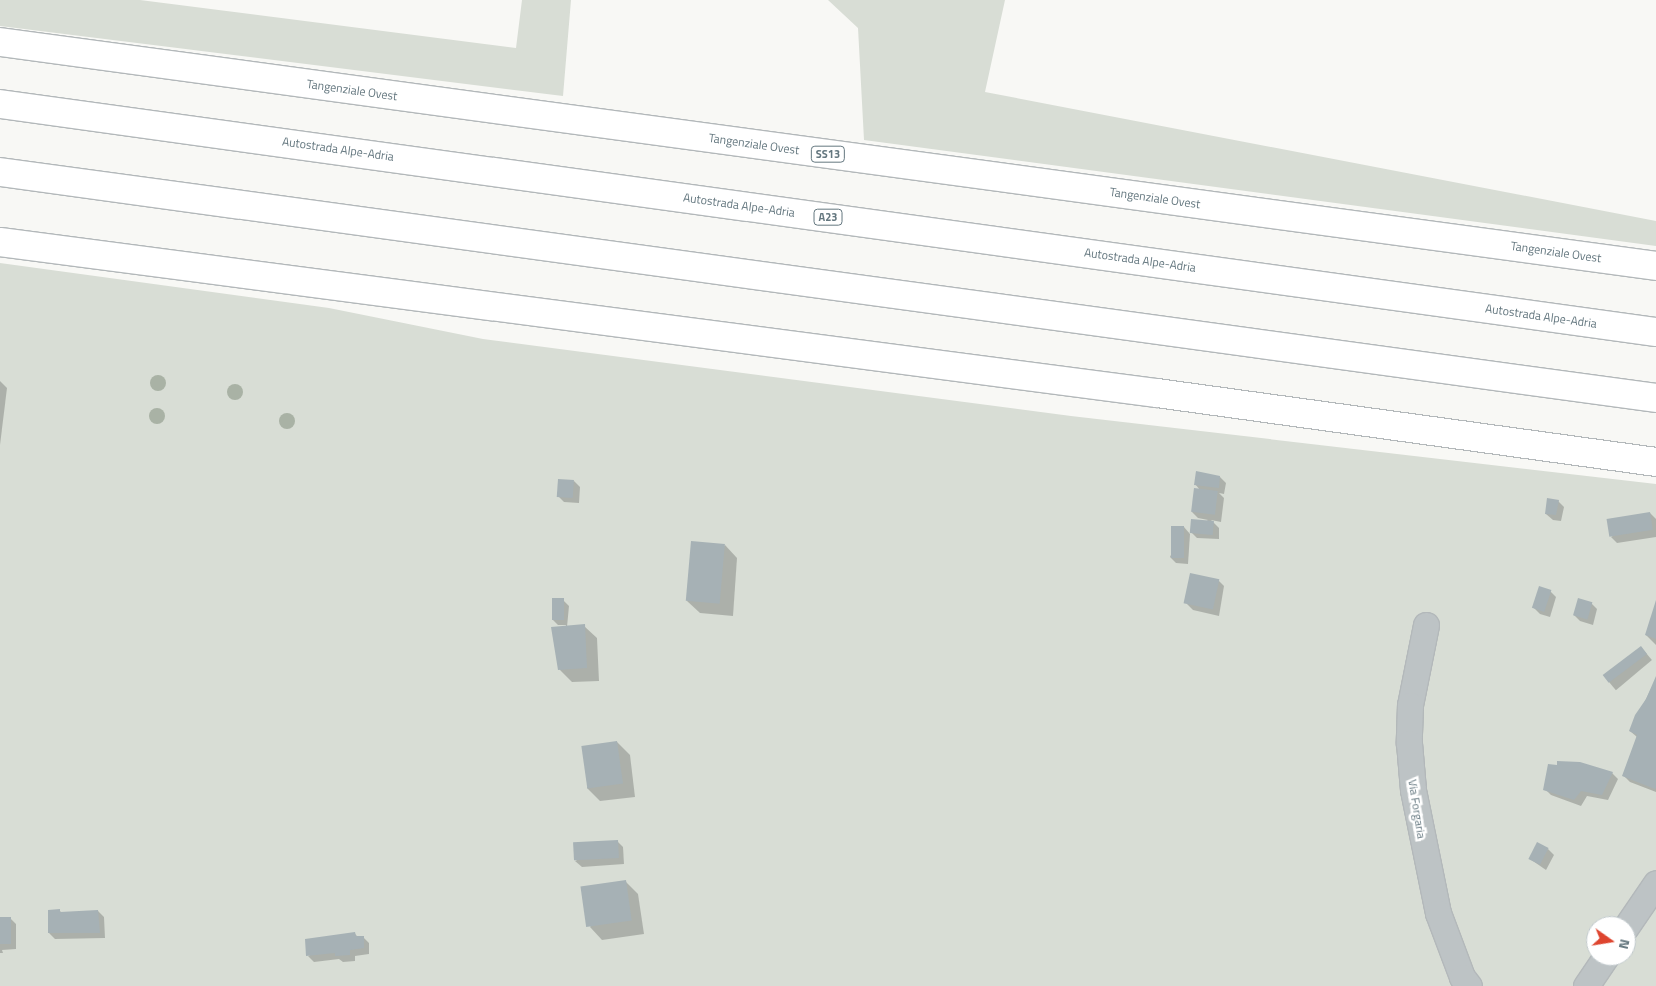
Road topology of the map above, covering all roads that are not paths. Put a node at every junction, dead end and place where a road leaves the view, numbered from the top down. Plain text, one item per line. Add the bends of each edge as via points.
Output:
1 (0, 42) edge
2 (0, 104) edge
3 (0, 172) edge
4 (0, 242) edge
5 (1656, 266) edge
6 (1656, 332) edge
7 (1656, 398) edge
8 (1656, 462) edge
9 (1426, 624) dead end
10 (1656, 884) edge
11 (1634, 916) edge
12 (1599, 966) edge
13 (1469, 986) edge
14 (1586, 986) edge

1 - 5 highway, Tangenziale Ovest / SS13
2 - 6 highway, Autostrada Alpe-Adria / A23
3 - 7 highway
4 - 8 highway via 1157,393
9 - 13 street, Via Forgaria via 1410,705 1413,790 1438,913 1462,977
10 - 11 street
12 - 14 street

